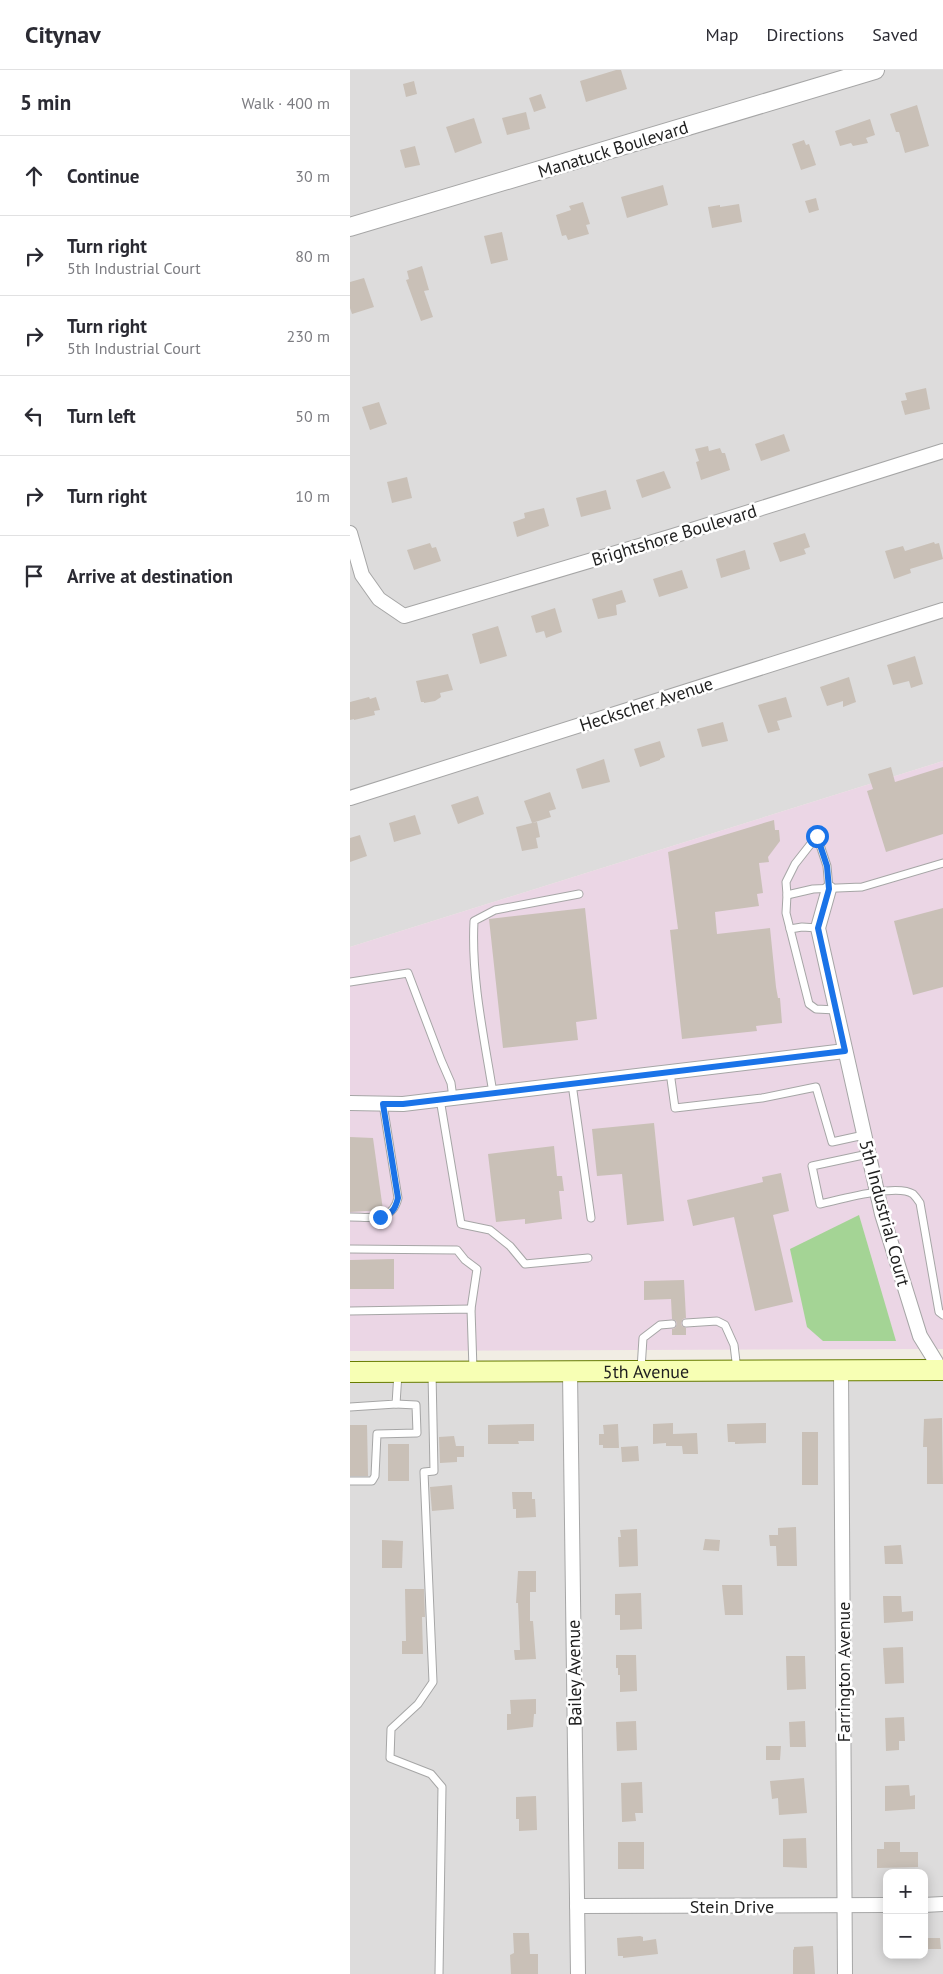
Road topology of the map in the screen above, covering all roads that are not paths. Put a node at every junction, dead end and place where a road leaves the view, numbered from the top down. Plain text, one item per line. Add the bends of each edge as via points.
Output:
1 (875, 70) edge
2 (350, 227) edge
3 (943, 451) edge
4 (350, 533) edge
5 (943, 610) edge
6 (350, 798) edge
7 (943, 862) edge
8 (829, 889) junction
9 (579, 894) dead end
10 (787, 894) junction
11 (818, 928) junction
12 (790, 930) junction
13 (350, 982) edge
14 (836, 1010) junction
15 (845, 1051) junction
16 (670, 1072) junction
17 (572, 1084) junction
18 (492, 1093) junction
19 (447, 1099) junction
20 (350, 1103) edge
21 (383, 1104) junction
22 (864, 1135) junction
23 (868, 1154) junction
24 (877, 1191) junction
25 (350, 1218) edge
26 (591, 1218) dead end
27 (350, 1249) edge
28 (588, 1258) dead end
29 (471, 1309) junction
30 (350, 1311) edge
31 (943, 1315) edge
32 (686, 1323) dead end
33 (672, 1324) dead end
34 (841, 1370) junction
35 (942, 1370) edge
36 (737, 1371) junction
37 (350, 1372) edge
38 (398, 1372) junction
39 (432, 1372) junction
40 (473, 1372) junction
41 (570, 1372) junction
42 (641, 1372) junction
43 (396, 1404) junction
44 (350, 1407) edge
45 (350, 1481) edge
46 (928, 1904) edge
47 (943, 1904) edge
48 (883, 1905) edge
49 (577, 1906) junction
50 (844, 1906) junction
51 (439, 1974) edge
52 (578, 1974) edge
53 (845, 1974) edge

1 - 2 street, Manatuck Boulevard
3 - 4 street, Brightshore Boulevard via 674,536 404,616 379,599 362,575
5 - 6 street, Heckscher Avenue
7 - 8 lane via 862,887
8 - 10 lane
8 - 10 lane via 827,866 817,836 795,864 786,882
8 - 11 street, 5th Industrial Court
9 - 18 lane via 495,910 474,921 473,943
10 - 12 lane via 786,913
11 - 12 lane
11 - 14 street, 5th Industrial Court
12 - 14 lane via 809,1004
13 - 19 lane via 408,973 452,1083
14 - 15 street, 5th Industrial Court
15 - 16 street
15 - 22 street, 5th Industrial Court
16 - 17 street
16 - 22 lane via 675,1108 762,1098 816,1087 832,1142
17 - 18 street
17 - 26 lane
18 - 19 street
19 - 21 street
19 - 28 lane via 461,1224 490,1230 525,1264
20 - 21 street
21 - 25 lane via 398,1198 395,1209 380,1217
22 - 23 street, 5th Industrial Court
23 - 24 street, 5th Industrial Court
23 - 24 lane via 812,1166 820,1204
24 - 31 lane via 903,1190 912,1193 920,1203 939,1312
24 - 35 street, 5th Industrial Court via 920,1336
27 - 29 lane via 457,1250 477,1269
29 - 30 lane
29 - 40 lane
32 - 36 lane via 717,1322 725,1325 734,1345
33 - 42 lane via 660,1325 643,1338
34 - 35 main road, 5th Avenue
34 - 36 main road, 5th Avenue
34 - 50 street, Farrington Avenue
36 - 42 main road, 5th Avenue
37 - 38 main road, 5th Avenue
38 - 39 main road, 5th Avenue
38 - 43 lane
39 - 40 main road, 5th Avenue
39 - 51 lane via 434,1471 424,1472 433,1682 418,1704 390,1729 390,1758 431,1774 442,1787
40 - 41 main road, 5th Avenue
41 - 42 main road, 5th Avenue
41 - 49 street, Bailey Avenue
43 - 44 lane
43 - 45 lane via 416,1405 416,1433 377,1434 375,1476 372,1481
46 - 47 street
48 - 50 street, Stein Drive
49 - 50 street, Stein Drive
49 - 52 street, Bailey Avenue
50 - 53 street, Farrington Avenue

